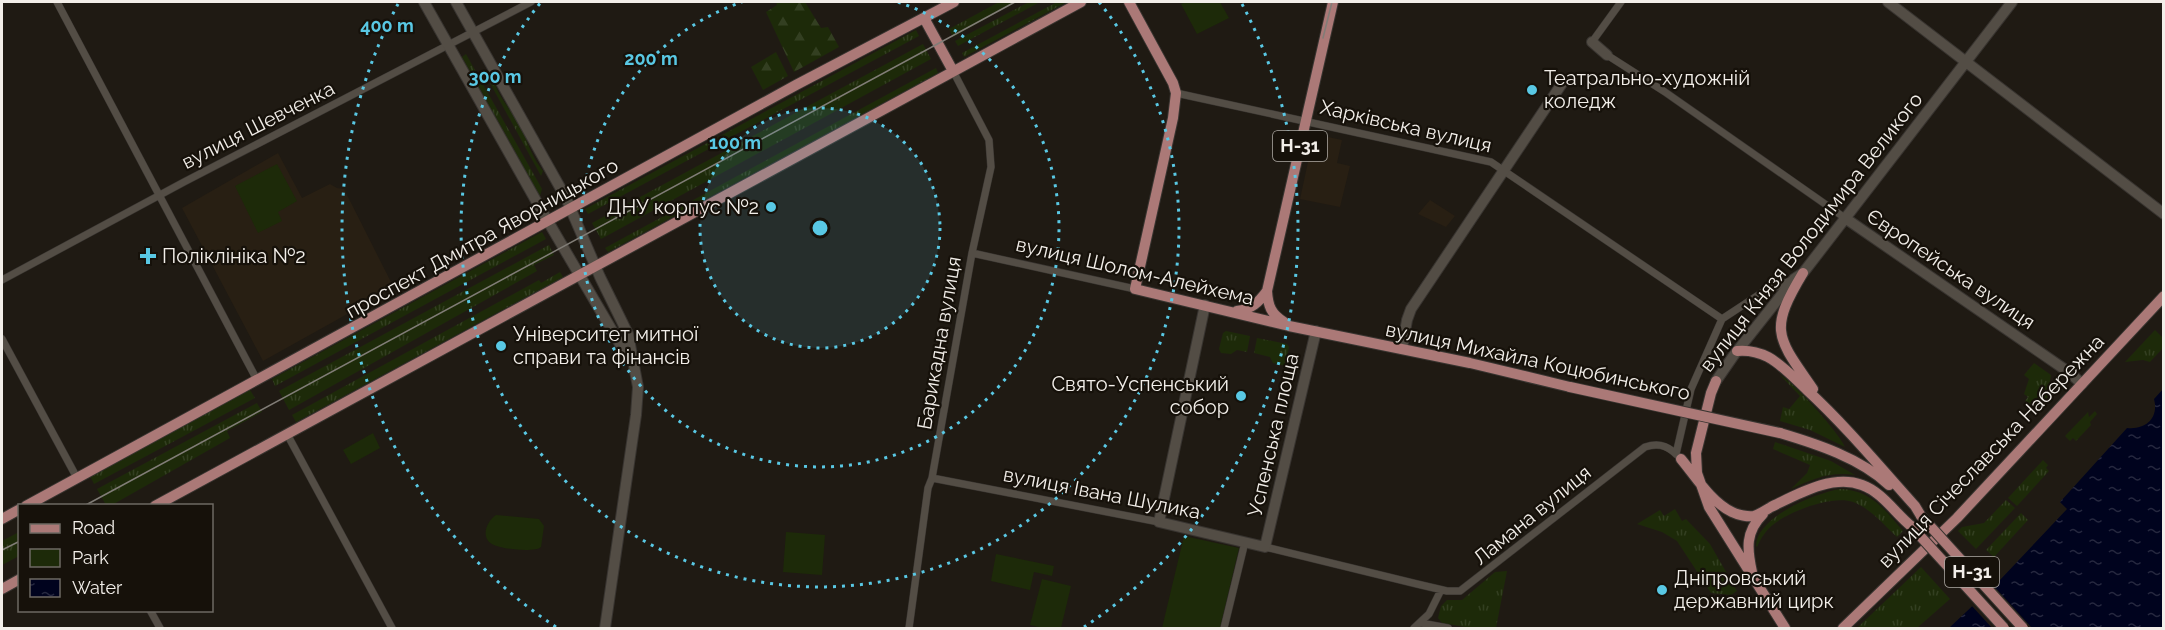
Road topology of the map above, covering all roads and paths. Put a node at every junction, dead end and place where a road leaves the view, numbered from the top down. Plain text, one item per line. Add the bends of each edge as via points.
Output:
1 (57, 2) edge
2 (424, 2) edge
3 (456, 2) edge
4 (531, 2) edge
5 (954, 2) edge
6 (1081, 2) edge
7 (1129, 2) edge
8 (1333, 2) edge
9 (1621, 2) edge
10 (1888, 2) edge
11 (2013, 2) edge
12 (924, 18) junction
13 (474, 32) junction
14 (1592, 42) joint
15 (449, 45) junction
16 (1607, 56) joint
17 (1966, 62) junction
18 (953, 71) junction
19 (1563, 82) dead end
20 (1176, 93) junction
21 (1305, 122) junction
22 (1504, 171) junction
23 (160, 195) junction
24 (571, 209) junction
25 (2163, 214) edge
26 (1845, 218) junction
27 (549, 221) junction
28 (972, 253) junction
29 (595, 266) junction
30 (580, 274) junction
31 (1799, 276) junction
32 (2, 280) edge
33 (1135, 289) junction
34 (1267, 291) junction
35 (2163, 296) edge
36 (1205, 305) junction
37 (1232, 311) junction
38 (1722, 319) junction
39 (1289, 326) junction
40 (1316, 331) junction
41 (2, 339) edge
42 (1402, 349) junction
43 (1737, 351) junction
44 (635, 370) junction
45 (257, 380) junction
46 (1716, 381) joint
47 (2082, 384) junction
48 (1823, 405) junction
49 (287, 434) junction
50 (1696, 453) junction
51 (1841, 456) junction
52 (1679, 457) junction
53 (77, 477) junction
54 (932, 478) junction
55 (1701, 483) junction
56 (30, 504) edge
57 (159, 504) edge
58 (1772, 507) junction
59 (18, 510) edge
60 (1922, 516) junction
61 (2, 519) edge
62 (1159, 522) junction
63 (1911, 526) junction
64 (1245, 542) junction
65 (1265, 547) junction
66 (18, 580) edge
67 (1754, 581) junction
68 (2, 589) edge
69 (1441, 590) junction
70 (151, 612) edge
71 (1421, 623) junction
72 (160, 628) edge
73 (392, 628) edge
74 (605, 628) edge
75 (909, 628) edge
76 (1224, 628) edge
77 (1414, 628) edge
78 (1448, 628) edge
79 (1785, 628) edge
80 (1843, 628) edge
81 (2004, 628) edge
82 (2023, 628) edge

1 - 23 street
2 - 15 street
3 - 13 street
4 - 13 street, вулиця Шевченка
5 - 12 main road, проспект Дмитра Яворницького
6 - 18 main road
7 - 20 main road
8 - 21 main road, Н-31
9 - 14 street
10 - 17 street
11 - 17 street, вулиця Князя Володимира Великого
12 - 18 main road
12 - 24 main road, проспект Дмитра Яворницького
13 - 15 street, вулиця Шевченка
13 - 24 street
14 - 16 street, Європейська вулиця
15 - 23 street, вулиця Шевченка
15 - 27 street
16 - 26 street, Європейська вулиця
17 - 25 street
17 - 26 street, вулиця Князя Володимира Великого
18 - 28 street, Барикадна вулиця via 989,140 991,167
18 - 29 main road
19 - 22 street
20 - 21 street, Харківська вулиця
20 - 33 main road
21 - 22 street, Харківська вулиця via 1456,153 1491,162
21 - 34 main road, Н-31
22 - 38 street, Харківська вулиця
22 - 42 street via 1411,309
23 - 32 street, вулиця Шевченка
23 - 45 street
24 - 27 main road, проспект Дмитра Яворницького
24 - 29 street
26 - 31 street, вулиця Князя Володимира Великого
26 - 47 street, Європейська вулиця
27 - 30 street
27 - 45 main road, проспект Дмитра Яворницького
28 - 33 street, вулиця Шолом-Алейхема
28 - 54 street, Барикадна вулиця
29 - 30 main road
29 - 44 street via 628,334
30 - 44 street
30 - 49 main road
31 - 38 street via 1763,292
31 - 43 street, вулиця Князя Володимира Великого
31 - 48 main road via 1783,309 1780,333 1790,356
33 - 36 main road, вулиця Шолом-Алейхема / Н-31
34 - 37 main road via 1249,309
34 - 39 main road via 1270,309
35 - 47 main road, вулиця Січеславська Набережна
36 - 37 main road, вулиця Шолом-Алейхема / Н-31
36 - 62 street
37 - 39 main road, вулиця Шолом-Алейхема / Н-31
38 - 52 street via 1691,390
39 - 40 main road, вулиця Михайла Коцюбинського / Н-31
40 - 42 main road, вулиця Михайла Коцюбинського / Н-31
40 - 65 street, Успенська площа
41 - 53 street
42 - 51 main road, вулиця Михайла Коцюбинського / Н-31, bridge via 1780,433
43 - 46 street, вулиця Князя Володимира Великого
43 - 48 main road via 1758,353 1777,363
44 - 74 street via 638,387 634,435
45 - 53 main road, проспект Дмитра Яворницького
46 - 50 main road, вулиця Князя Володимира Великого
47 - 80 main road, вулиця Січеславська Набережна via 1948,527
48 - 60 main road
49 - 57 main road
49 - 73 street
50 - 52 main road via 1687,461
50 - 55 main road, вулиця Князя Володимира Великого
51 - 60 main road, Н-31 via 1867,468
51 - 63 main road, Н-31 via 1878,486
52 - 55 main road
52 - 69 street, Ламана вулиця via 1661,444 1645,447 1465,589
53 - 56 main road, проспект Дмитра Яворницького
54 - 62 street, вулиця Івана Шулика
54 - 75 street, Барикадна вулиця
55 - 58 main road via 1732,512 1755,516
55 - 67 main road, вулиця Князя Володимира Великого via 1709,507
58 - 63 main road via 1820,486 1849,482 1870,488
58 - 67 main road via 1756,522 1747,543
59 - 61 main road
60 - 82 main road, Н-31, bridge
62 - 64 street, вулиця Івана Шулика
63 - 81 main road, Н-31, bridge
64 - 65 street, вулиця Івана Шулика
64 - 76 street, Успенська площа
65 - 69 street
66 - 68 main road
67 - 79 main road, вулиця Князя Володимира Великого
69 - 71 street
70 - 72 street
71 - 77 street
71 - 78 street

